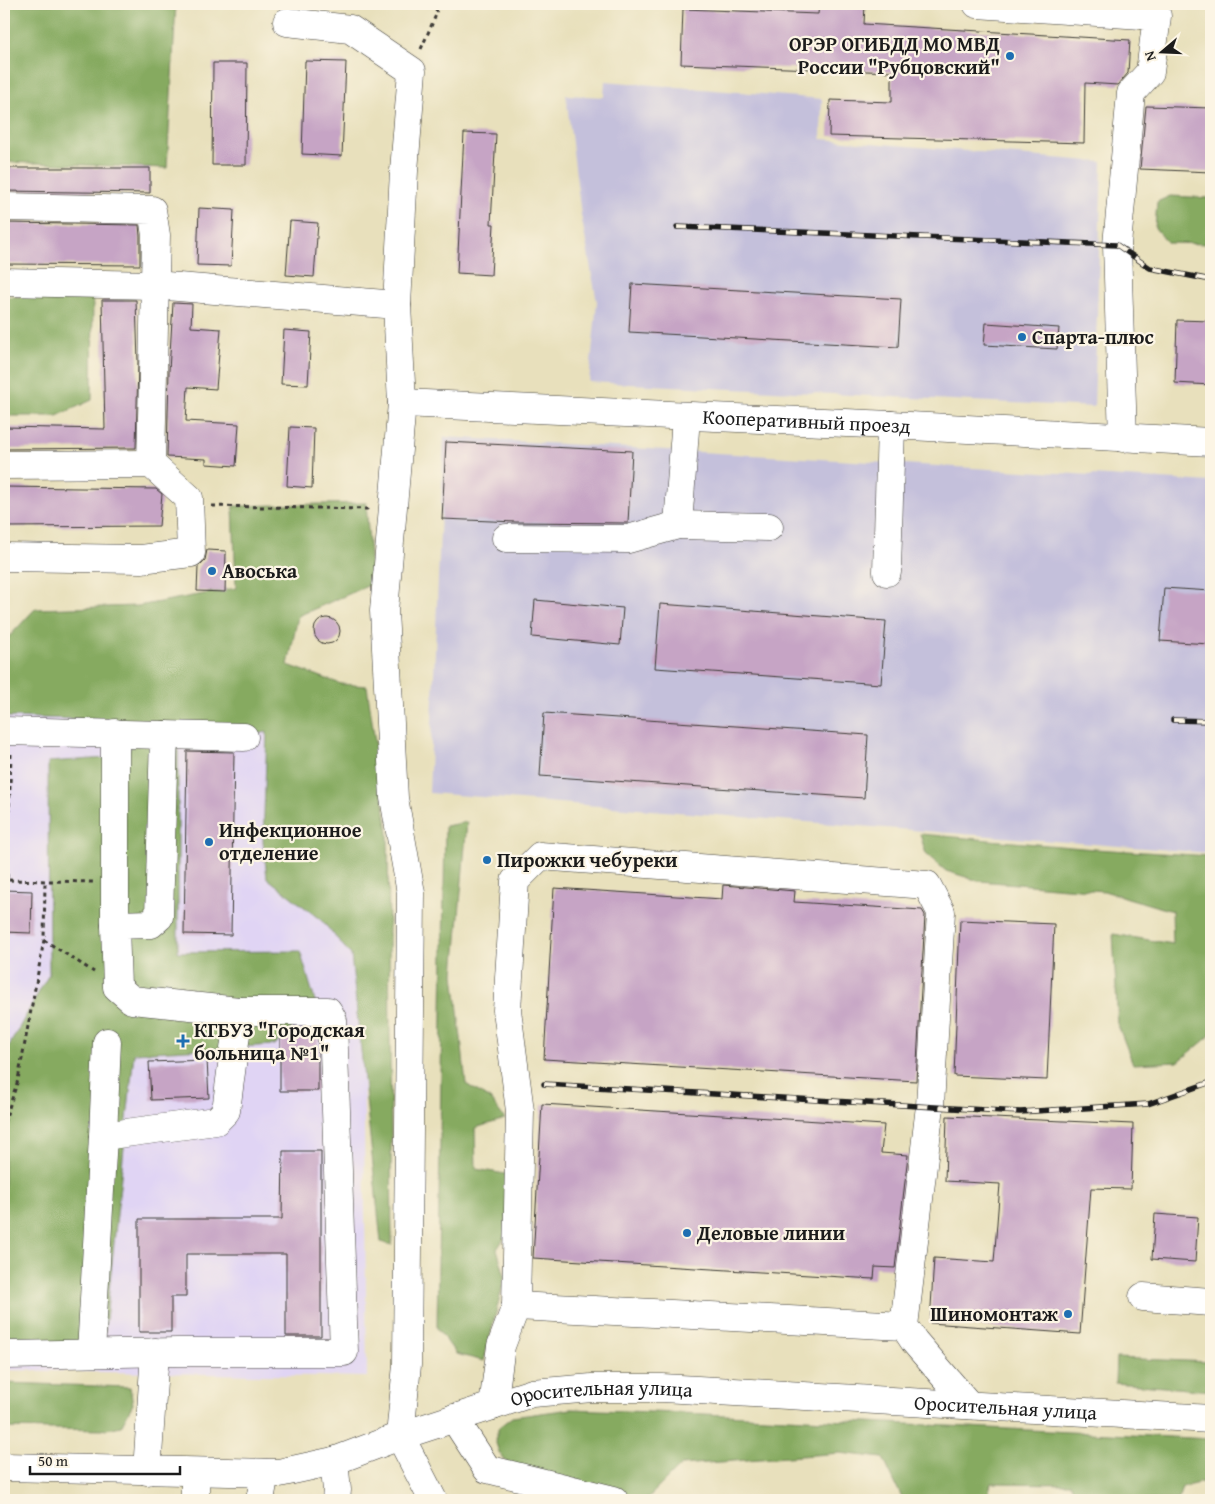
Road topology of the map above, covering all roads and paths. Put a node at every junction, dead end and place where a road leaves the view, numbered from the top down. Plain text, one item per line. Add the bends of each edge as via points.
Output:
1 (437, 4) edge
2 (977, 4) edge
3 (287, 22) dead end
4 (412, 70) junction
5 (4, 207) edge
6 (4, 282) edge
7 (154, 285) junction
8 (398, 305) junction
9 (402, 403) junction
10 (686, 417) junction
11 (892, 426) junction
12 (1123, 438) junction
13 (1211, 442) edge
14 (4, 464) edge
15 (151, 464) junction
16 (372, 502) dead end
17 (189, 506) junction
18 (678, 525) junction
19 (769, 527) dead end
20 (506, 538) dead end
21 (4, 557) edge
22 (886, 572) dead end
23 (8, 731) edge
24 (115, 733) junction
25 (164, 735) junction
26 (244, 737) dead end
27 (45, 882) junction
28 (115, 883) junction
29 (115, 925) junction
30 (44, 940) junction
31 (117, 987) junction
32 (239, 1011) junction
33 (107, 1042) dead end
34 (4, 1123) edge
35 (103, 1136) junction
36 (1142, 1297) dead end
37 (1211, 1302) edge
38 (516, 1306) junction
39 (904, 1326) junction
40 (155, 1352) junction
41 (91, 1354) junction
42 (4, 1355) edge
43 (969, 1405) junction
44 (493, 1406) junction
45 (454, 1418) junction
46 (1211, 1419) edge
47 (400, 1436) junction
48 (334, 1461) junction
49 (4, 1467) edge
50 (147, 1471) junction
51 (195, 1472) junction
52 (265, 1473) junction
53 (195, 1500) edge
54 (260, 1500) edge
55 (336, 1500) edge
56 (433, 1500) edge
57 (614, 1500) edge

1 - 4 path via 436,15
2 - 12 street via 1157,16 1150,72 1131,93 1117,245
3 - 4 street via 350,29
4 - 8 street
5 - 7 street via 152,210 156,235
6 - 7 street
7 - 8 street
7 - 15 street
8 - 9 street
9 - 10 street, Кооперативный проезд
9 - 47 street via 384,611 394,798 411,893 407,1365
10 - 11 street, Кооперативный проезд
10 - 18 street
11 - 12 street, Кооперативный проезд
11 - 22 street
12 - 13 street, Кооперативный проезд
14 - 15 street
15 - 17 street via 189,498
16 - 17 path via 367,509
17 - 21 street via 190,553 141,559
18 - 19 street
18 - 20 street via 628,539
23 - 24 street
23 - 27 path via 7,880
24 - 25 street
24 - 28 street
25 - 26 street
25 - 29 street via 159,917 151,924
27 - 28 path
27 - 30 path
28 - 29 street
29 - 31 street
30 - 31 path
30 - 34 path via 18,1080
31 - 32 street via 132,1000
32 - 35 street via 226,1111 216,1121
32 - 40 street via 328,1010 333,1020 344,1352
33 - 35 street
35 - 41 street
36 - 37 street
38 - 39 street
38 - 39 street via 520,1111 506,1010 515,881 540,856 927,885 941,912 940,932 930,1106
38 - 44 street via 502,1346
39 - 43 street
40 - 41 street
40 - 50 street
41 - 42 street
43 - 44 street, Оросительная улица via 662,1388 592,1388 532,1393
43 - 46 street, Оросительная улица
44 - 45 street, Оросительная улица
45 - 47 street, Оросительная улица
45 - 57 street via 487,1469
47 - 48 street, Оросительная улица
47 - 56 street
48 - 52 street, Оросительная улица
48 - 55 street via 338,1490
49 - 50 street, Оросительная улица
50 - 51 street, Оросительная улица
51 - 52 street, Оросительная улица
51 - 53 street
52 - 54 street

